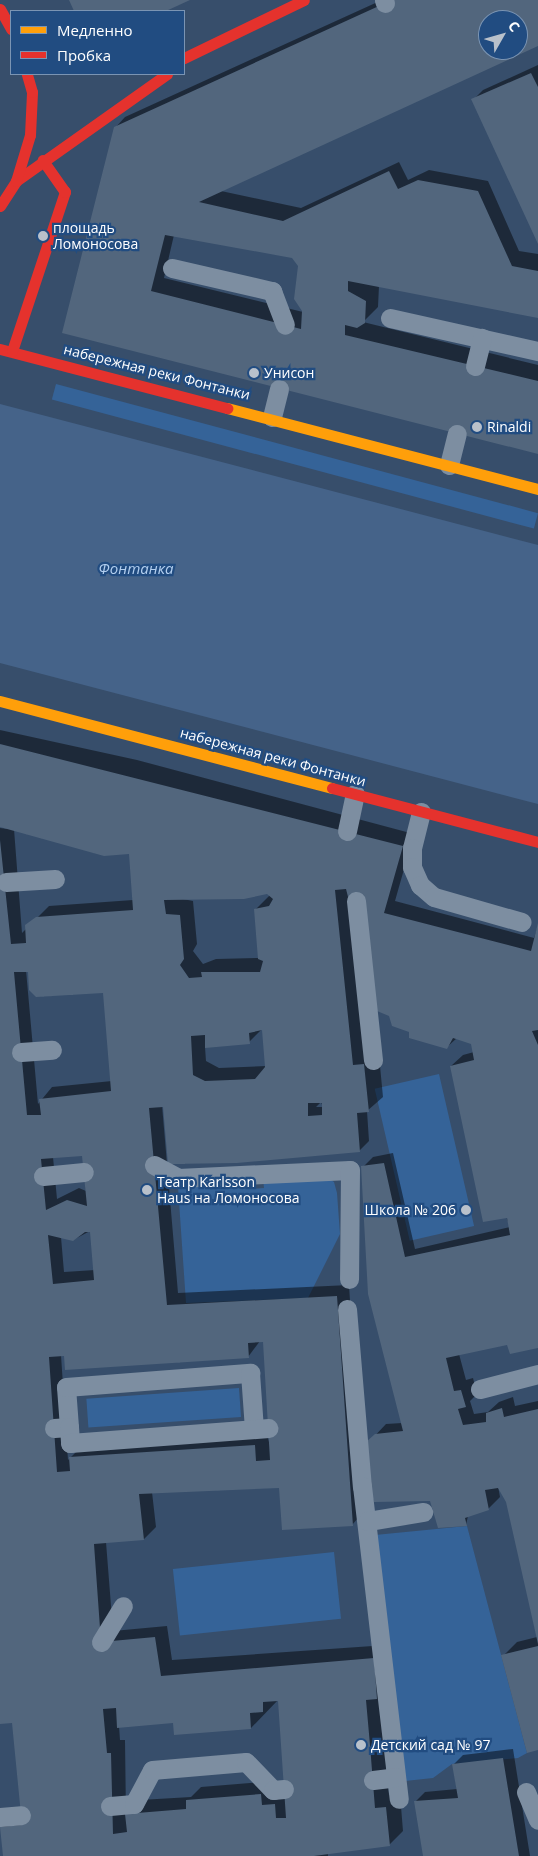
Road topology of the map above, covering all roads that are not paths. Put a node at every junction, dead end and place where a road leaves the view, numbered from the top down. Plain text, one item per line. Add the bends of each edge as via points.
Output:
1 (304, 0) edge
2 (0, 9) edge
3 (10, 27) edge
4 (185, 55) edge
5 (27, 75) edge
6 (166, 75) edge
7 (43, 160) junction
8 (16, 181) junction
9 (0, 206) edge
10 (172, 268) dead end
11 (390, 318) dead end
12 (285, 325) dead end
13 (482, 338) junction
14 (6, 350) edge
15 (538, 351) edge
16 (475, 366) dead end
17 (279, 388) dead end
18 (272, 417) junction
19 (457, 434) dead end
20 (448, 465) junction
21 (538, 490) edge
22 (0, 700) edge
23 (355, 794) junction
24 (421, 812) junction
25 (346, 831) dead end
26 (538, 842) edge
27 (55, 879) dead end
28 (6, 882) dead end
29 (356, 901) dead end
30 (522, 922) dead end
31 (52, 1050) dead end
32 (21, 1052) dead end
33 (373, 1060) dead end
34 (154, 1165) dead end
35 (84, 1172) dead end
36 (43, 1176) dead end
37 (349, 1279) dead end
38 (347, 1309) dead end
39 (538, 1374) edge
40 (480, 1389) dead end
41 (261, 1429) joint
42 (423, 1512) dead end
43 (368, 1521) junction
44 (123, 1606) dead end
45 (101, 1642) dead end
46 (396, 1777) junction
47 (373, 1780) dead end
48 (284, 1789) dead end
49 (526, 1792) dead end
50 (399, 1799) dead end
51 (110, 1806) dead end
52 (21, 1815) dead end
53 (0, 1817) edge
54 (538, 1820) edge

1 - 4 main road
2 - 3 main road
5 - 8 main road via 32,92 30,135
6 - 7 main road
7 - 8 main road
7 - 14 main road via 65,192
8 - 9 main road
10 - 12 lane via 272,291
11 - 13 lane
13 - 15 lane
13 - 16 lane
14 - 18 main road, набережная реки Фонтанки
17 - 18 lane
18 - 20 main road, набережная реки Фонтанки
19 - 20 lane
20 - 21 main road, набережная реки Фонтанки
22 - 23 main road, набережная реки Фонтанки
23 - 24 main road, набережная реки Фонтанки
23 - 25 lane
24 - 26 main road, набережная реки Фонтанки
24 - 30 lane via 412,848 412,867 420,884 434,897
27 - 28 lane
29 - 33 lane
31 - 32 lane
34 - 37 lane via 178,1178 350,1170
35 - 36 lane
38 - 43 lane via 351,1421
39 - 40 lane
41 - 41 lane via 250,1373 66,1387 62,1428 70,1443
42 - 43 lane
43 - 46 lane
44 - 45 lane
46 - 47 lane
46 - 50 lane
48 - 51 lane via 272,1790 246,1762 152,1770 134,1804
49 - 54 lane
52 - 53 lane

